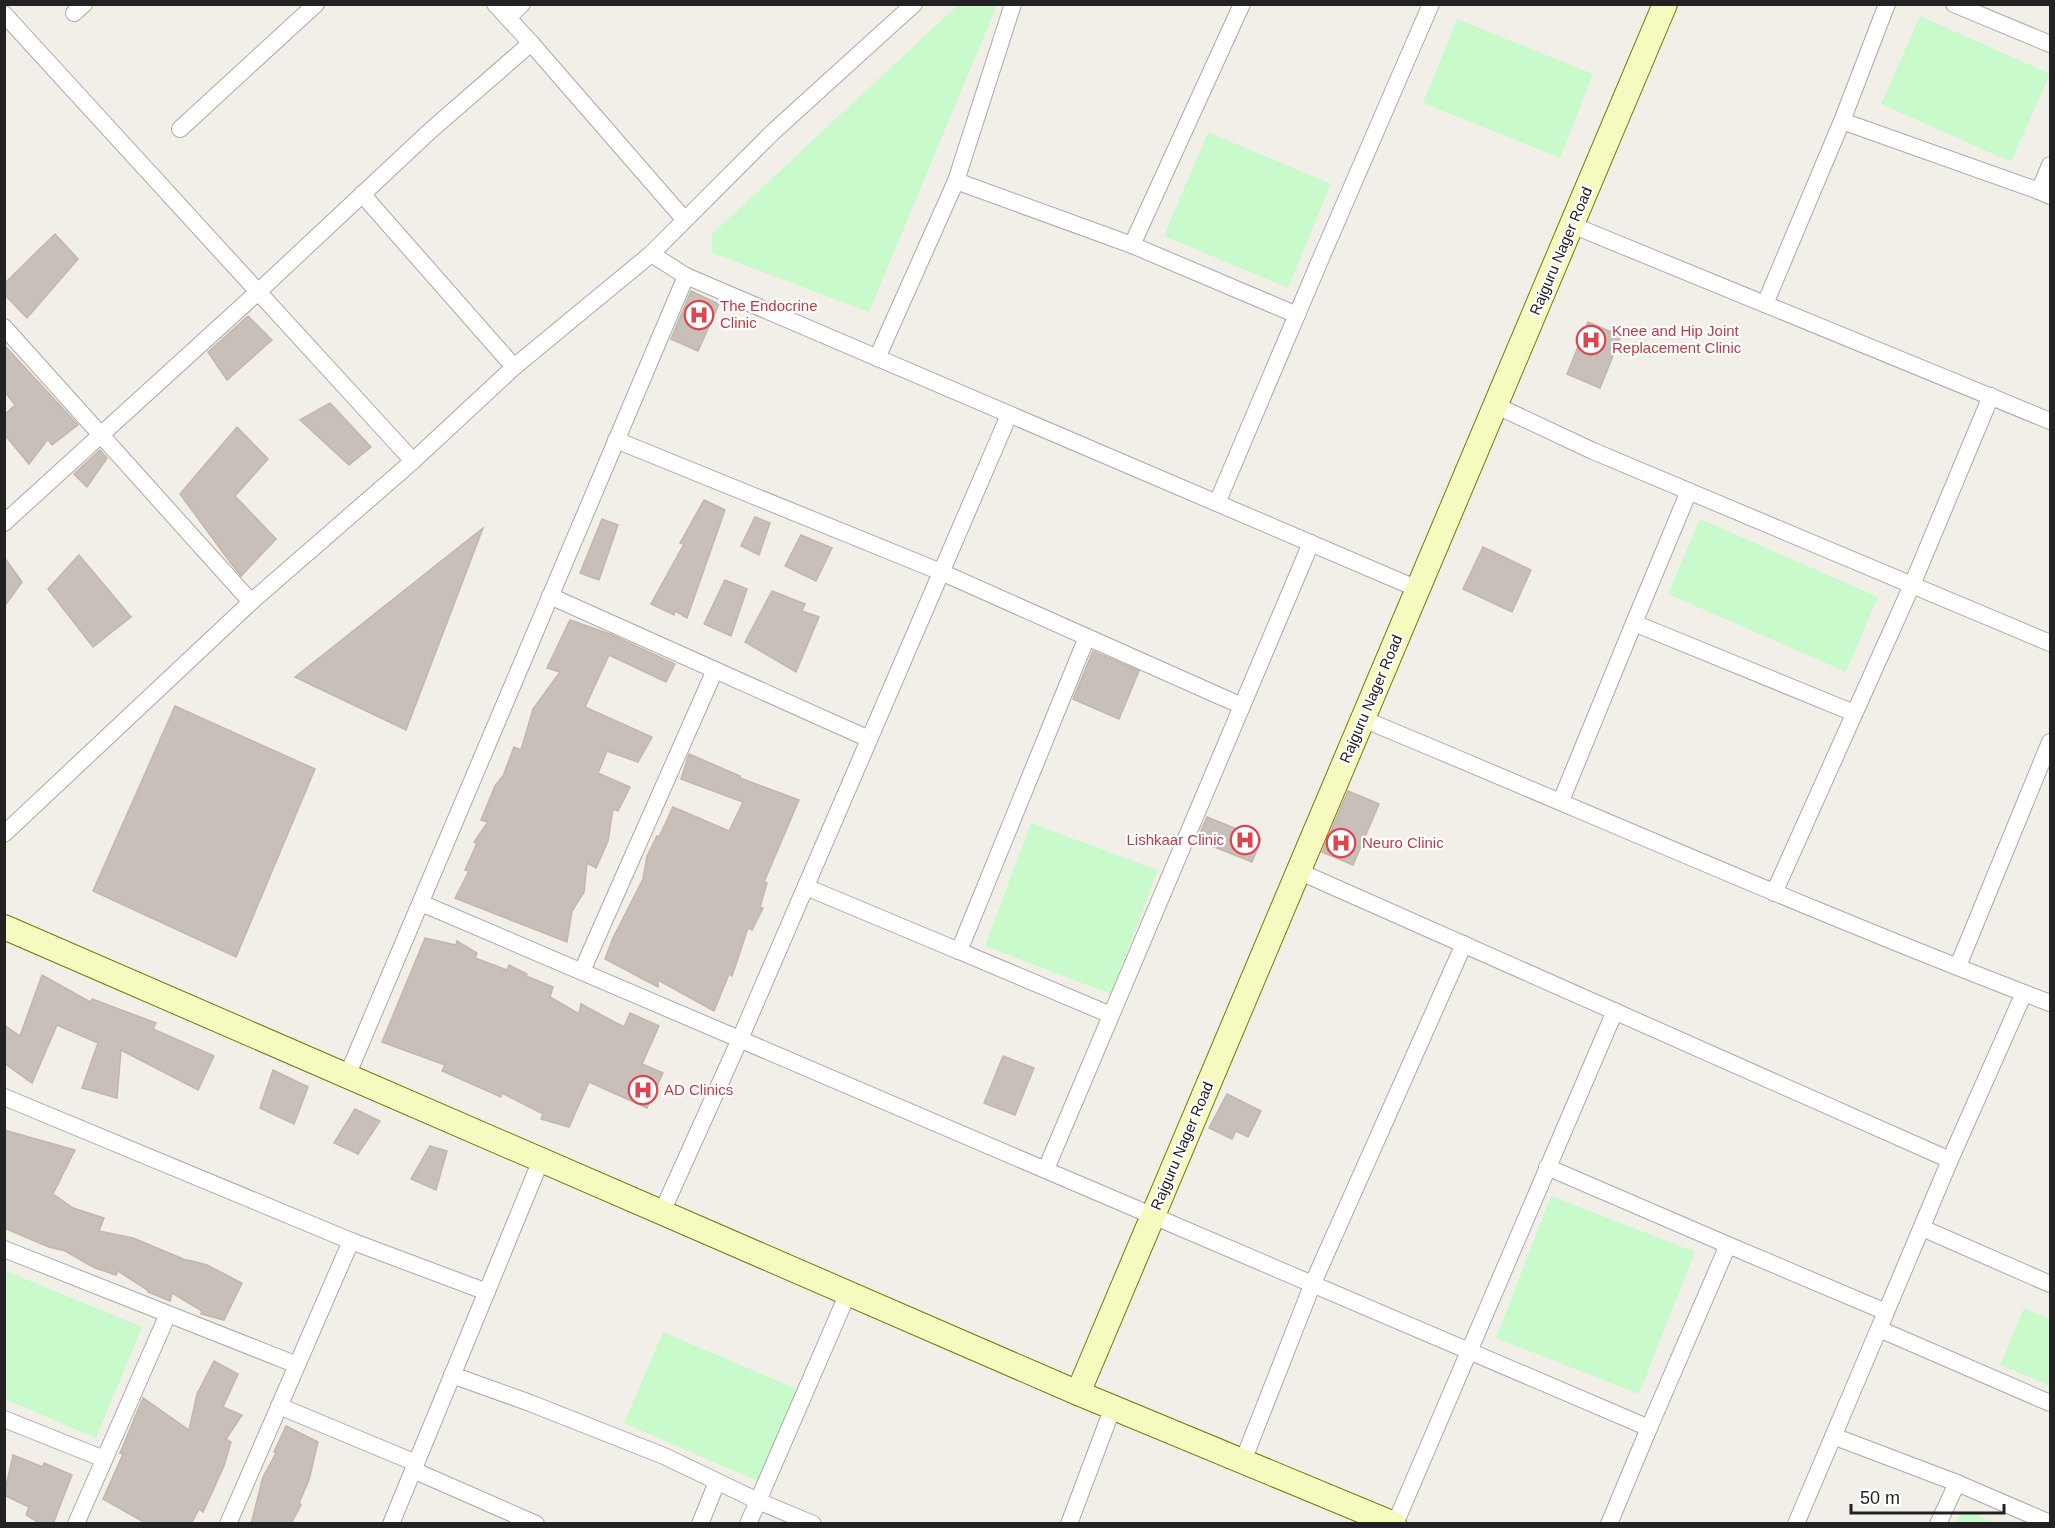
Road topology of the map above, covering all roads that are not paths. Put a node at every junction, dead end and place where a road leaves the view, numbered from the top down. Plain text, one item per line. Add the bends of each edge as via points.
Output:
1 (316, 4) edge
2 (495, 4) edge
3 (522, 4) edge
4 (914, 4) edge
5 (1013, 4) edge
6 (1242, 4) edge
7 (1431, 4) edge
8 (1665, 4) edge
9 (1887, 4) edge
10 (1954, 4) edge
11 (4, 14) edge
12 (508, 18) junction
13 (531, 43) junction
14 (2050, 44) edge
15 (1842, 121) junction
16 (180, 129) dead end
17 (2050, 165) edge
18 (956, 181) junction
19 (362, 194) junction
20 (2045, 194) edge
21 (684, 219) junction
22 (1572, 225) junction
23 (1132, 245) junction
24 (651, 254) junction
25 (686, 276) junction
26 (259, 291) junction
27 (1765, 304) junction
28 (1297, 315) junction
29 (4, 327) edge
30 (877, 358) junction
31 (514, 367) junction
32 (1990, 396) junction
33 (1495, 405) junction
34 (1009, 415) junction
35 (2050, 421) edge
36 (100, 434) junction
37 (616, 440) junction
38 (413, 461) junction
39 (1689, 491) junction
40 (1217, 503) junction
41 (4, 523) edge
42 (1311, 543) junction
43 (941, 572) junction
44 (1912, 585) junction
45 (1418, 588) junction
46 (550, 596) junction
47 (251, 602) junction
48 (1634, 622) junction
49 (1087, 638) junction
50 (2050, 643) edge
51 (715, 670) junction
52 (1242, 706) junction
53 (1854, 713) junction
54 (1363, 719) junction
55 (869, 739) junction
56 (2050, 742) edge
57 (1561, 801) junction
58 (4, 834) edge
59 (1298, 871) junction
60 (806, 887) junction
61 (1774, 893) junction
62 (420, 903) junction
63 (4, 927) edge
64 (1464, 944) junction
65 (959, 951) junction
66 (1958, 966) junction
67 (582, 971) junction
68 (2024, 993) junction
69 (2050, 1003) edge
70 (1615, 1011) junction
71 (1111, 1015) junction
72 (740, 1039) junction
73 (347, 1076) junction
74 (4, 1097) edge
75 (541, 1160) junction
76 (1950, 1160) junction
77 (1547, 1167) junction
78 (1046, 1169) junction
79 (662, 1212) junction
80 (1153, 1215) junction
81 (1922, 1228) junction
82 (351, 1241) junction
83 (1728, 1245) junction
84 (4, 1249) edge
85 (1313, 1284) junction
86 (2050, 1284) edge
87 (487, 1292) junction
88 (848, 1293) junction
89 (1886, 1312) junction
90 (168, 1314) junction
91 (1879, 1329) junction
92 (1470, 1351) junction
93 (297, 1365) junction
94 (452, 1375) junction
95 (1078, 1393) junction
96 (2050, 1403) edge
97 (279, 1406) junction
98 (1113, 1407) junction
99 (4, 1419) edge
100 (1649, 1428) junction
101 (1833, 1436) junction
102 (104, 1459) junction
103 (1243, 1461) junction
104 (414, 1467) junction
105 (717, 1482) junction
106 (1957, 1483) junction
107 (758, 1502) junction
108 (2050, 1523) edge
109 (75, 1524) edge
110 (228, 1524) edge
111 (391, 1524) edge
112 (536, 1524) edge
113 (699, 1524) edge
114 (748, 1524) edge
115 (813, 1524) edge
116 (1070, 1524) edge
117 (1395, 1524) edge
118 (1609, 1524) edge
119 (1796, 1524) edge
120 (1938, 1524) edge

1 - 16 street
2 - 12 street
3 - 12 street
4 - 21 street
5 - 18 street
6 - 23 street
7 - 28 street
8 - 22 street, Rajguru Nager Road
9 - 15 street
10 - 14 street
11 - 26 street
12 - 13 street
13 - 19 street
13 - 21 street
15 - 20 street
15 - 27 street
17 - 20 street
18 - 23 street
18 - 30 street
19 - 26 street
19 - 31 street
21 - 24 street
22 - 27 street
22 - 33 street, Rajguru Nager Road
23 - 28 street
24 - 25 street
24 - 31 street
25 - 30 street
25 - 37 street
26 - 36 street
26 - 38 street
27 - 32 street
28 - 40 street
29 - 36 street
30 - 34 street
31 - 38 street
32 - 35 street
32 - 44 street
33 - 39 street via 1593,452
33 - 45 street, Rajguru Nager Road
34 - 40 street
34 - 43 street
36 - 41 street
36 - 47 street
37 - 43 street
37 - 46 street
38 - 47 street
39 - 44 street
39 - 48 street
40 - 42 street
42 - 45 street
42 - 52 street
43 - 49 street
43 - 55 street
44 - 50 street
44 - 53 street
45 - 54 street, Rajguru Nager Road
46 - 51 street
46 - 62 street
47 - 58 street
48 - 53 street
48 - 57 street
49 - 52 street
49 - 65 street
51 - 55 street
51 - 67 street
52 - 71 street
53 - 61 street
54 - 57 street
54 - 59 street, Rajguru Nager Road
55 - 60 street
56 - 66 street
57 - 61 street
59 - 64 street
59 - 80 street, Rajguru Nager Road
60 - 65 street
60 - 72 street
61 - 66 street
62 - 67 street
62 - 73 street
63 - 73 street
64 - 70 street
64 - 85 street
65 - 71 street
66 - 68 street
67 - 72 street
68 - 69 street
68 - 76 street
70 - 76 street
70 - 77 street
71 - 78 street
72 - 78 street
72 - 79 street
73 - 75 street
74 - 82 street
75 - 79 street
75 - 87 street
76 - 81 street
77 - 83 street
77 - 92 street
78 - 80 street
79 - 88 street
80 - 85 street
80 - 95 street, Rajguru Nager Road
81 - 86 street
81 - 89 street
82 - 87 street
82 - 93 street
83 - 89 street
83 - 100 street
84 - 90 street
85 - 92 street
85 - 103 street
87 - 94 street
88 - 95 street
88 - 107 street
89 - 91 street
90 - 93 street
90 - 102 street
91 - 96 street
91 - 101 street
92 - 100 street
92 - 117 street
93 - 97 street
94 - 104 street
94 - 105 street via 664,1456
95 - 98 street
97 - 104 street
97 - 110 street
98 - 103 street
98 - 116 street
99 - 102 street
100 - 118 street
101 - 106 street
101 - 119 street
102 - 109 street
103 - 117 street
104 - 111 street
104 - 112 street
105 - 107 street
105 - 113 street
106 - 108 street
106 - 120 street
107 - 114 street
107 - 115 street

